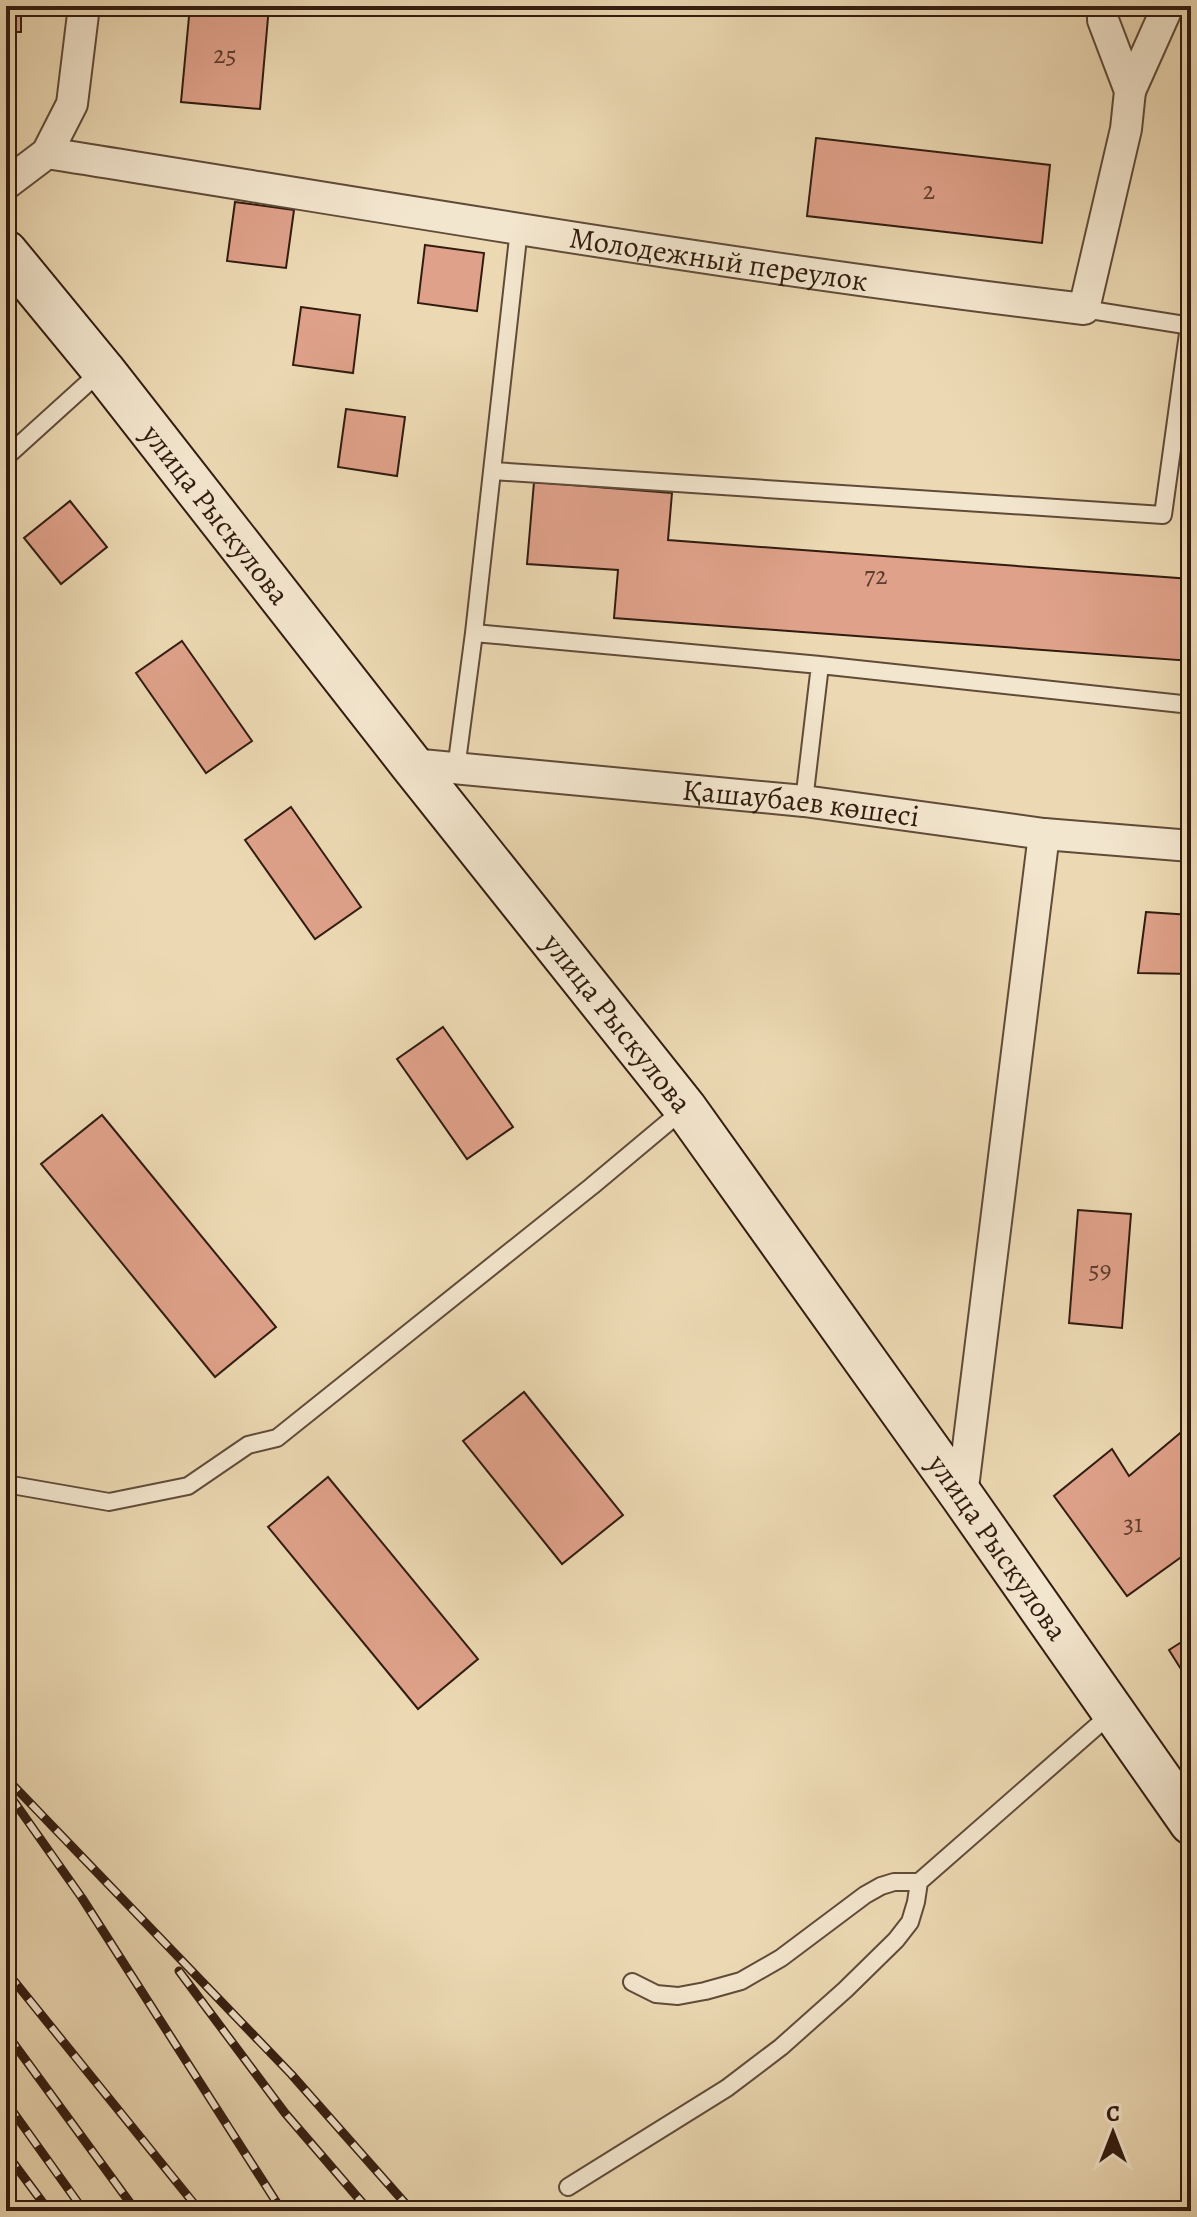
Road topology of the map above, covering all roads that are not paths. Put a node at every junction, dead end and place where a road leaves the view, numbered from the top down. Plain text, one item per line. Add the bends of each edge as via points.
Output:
1 (84, 6) edge
2 (1103, 6) edge
3 (1169, 6) edge
4 (1191, 10) edge
5 (1130, 91) junction
6 (47, 153) junction
7 (6, 184) edge
8 (519, 229) junction
9 (6, 252) edge
10 (1084, 309) junction
11 (1190, 326) edge
12 (103, 370) junction
13 (6, 457) edge
14 (493, 471) junction
15 (474, 633) junction
16 (820, 665) junction
17 (1191, 705) edge
18 (411, 764) junction
19 (456, 769) junction
20 (804, 801) junction
21 (1044, 834) junction
22 (1191, 846) edge
23 (685, 1108) junction
24 (6, 1484) edge
25 (962, 1496) junction
26 (1113, 1712) junction
27 (1191, 1823) edge
28 (919, 1882) junction
29 (632, 1982) dead end
30 (568, 2187) dead end

1 - 6 street via 72,104
2 - 5 street via 1103,20
3 - 4 street
3 - 5 street
5 - 10 street
6 - 7 street
6 - 8 street, Молодежный переулок
8 - 10 street, Молодежный переулок
8 - 14 lane
9 - 12 street, улица Рыскулова
10 - 11 lane
11 - 14 lane via 1163,515
12 - 13 lane
12 - 18 street, улица Рыскулова
14 - 15 lane
15 - 16 lane
15 - 19 lane
16 - 17 lane
16 - 20 lane
18 - 19 street, Қашаубаев көшесі
18 - 23 street, улица Рыскулова
19 - 20 street, Қашаубаев көшесі
20 - 21 street, Қашаубаев көшесі
21 - 22 street, Қашаубаев көшесі
21 - 25 street
23 - 24 lane via 277,1438 248,1445 188,1486 109,1502
23 - 25 street, улица Рыскулова
25 - 26 street, улица Рыскулова
26 - 27 street, улица Рыскулова
26 - 28 lane
28 - 29 lane via 881,1886 741,1981 678,1996 656,1994
28 - 30 lane via 910,1922 896,1940 781,2047 727,2088

